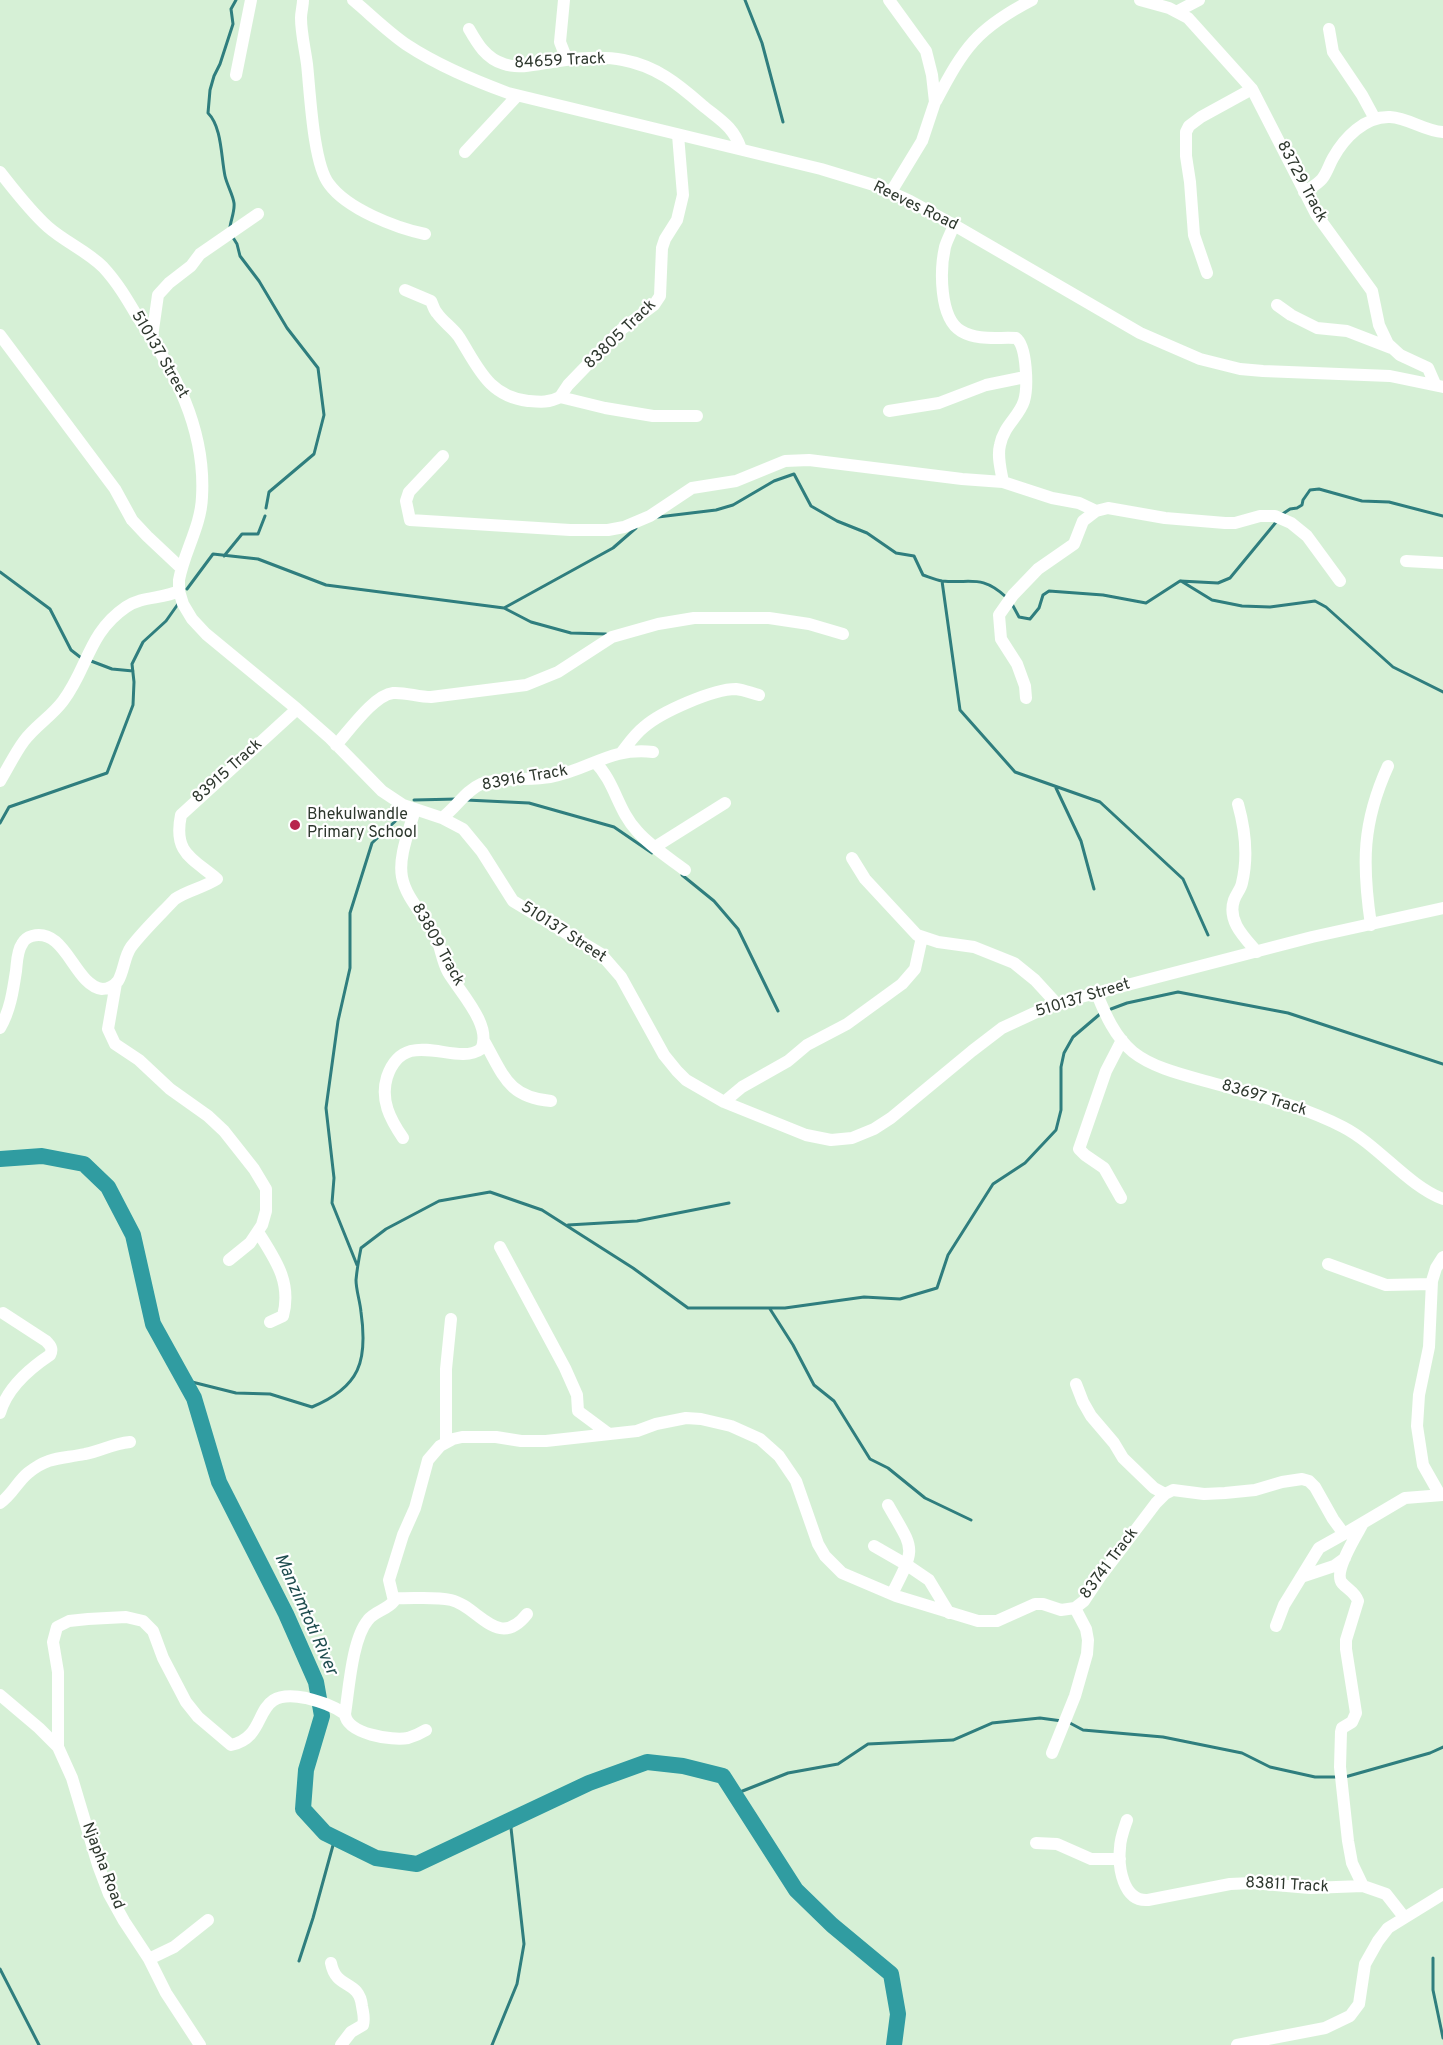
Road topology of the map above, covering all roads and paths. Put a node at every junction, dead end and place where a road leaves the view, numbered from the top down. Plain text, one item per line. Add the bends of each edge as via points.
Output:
1 (251, 0) edge
2 (303, 0) edge
3 (353, 0) edge
4 (564, 0) edge
5 (889, 0) edge
6 (1032, 0) edge
7 (1140, 0) edge
8 (1199, 0) edge
9 (1178, 11) junction
10 (469, 29) dead end
11 (1329, 29) dead end
12 (567, 60) junction
13 (236, 75) dead end
14 (1252, 89) junction
15 (517, 96) junction
16 (935, 102) junction
17 (1375, 120) junction
18 (1443, 132) edge
19 (678, 135) junction
20 (741, 149) junction
21 (465, 152) dead end
22 (0, 172) edge
23 (891, 192) junction
24 (1304, 192) junction
25 (258, 214) dead end
26 (954, 225) junction
27 (425, 234) dead end
28 (1207, 273) dead end
29 (405, 290) dead end
30 (1277, 304) dead end
31 (0, 335) edge
32 (152, 337) junction
33 (1391, 348) junction
34 (1025, 377) junction
35 (1439, 386) edge
36 (562, 393) junction
37 (889, 411) dead end
38 (697, 417) dead end
39 (443, 456) dead end
40 (1003, 482) junction
41 (1096, 511) junction
42 (1406, 561) dead end
43 (1443, 563) edge
44 (181, 568) junction
45 (1340, 581) dead end
46 (179, 591) junction
47 (843, 634) dead end
48 (759, 695) dead end
49 (1026, 698) dead end
50 (297, 709) junction
51 (336, 744) junction
52 (622, 752) junction
53 (653, 752) dead end
54 (595, 762) junction
55 (1388, 766) dead end
56 (4, 767) edge
57 (0, 781) edge
58 (725, 803) dead end
59 (1238, 804) dead end
60 (415, 809) junction
61 (442, 818) junction
62 (655, 847) junction
63 (852, 858) dead end
64 (685, 870) dead end
65 (1443, 908) edge
66 (1371, 925) junction
67 (922, 938) junction
68 (1257, 952) junction
69 (116, 983) junction
70 (1097, 994) junction
71 (1057, 1004) junction
72 (0, 1028) edge
73 (1122, 1040) junction
74 (484, 1041) junction
75 (551, 1101) dead end
76 (724, 1102) junction
77 (403, 1138) dead end
78 (1121, 1198) dead end
79 (1443, 1199) edge
80 (258, 1232) junction
81 (500, 1247) dead end
82 (1443, 1257) edge
83 (229, 1260) dead end
84 (1328, 1264) dead end
85 (1431, 1284) junction
86 (3, 1313) dead end
87 (451, 1319) dead end
88 (270, 1322) dead end
89 (1076, 1384) dead end
90 (0, 1413) edge
91 (609, 1434) junction
92 (130, 1442) dead end
93 (446, 1442) junction
94 (1165, 1494) junction
95 (1442, 1495) edge
96 (0, 1503) edge
97 (888, 1504) dead end
98 (1362, 1525) junction
99 (1344, 1534) junction
100 (874, 1546) dead end
101 (1345, 1558) junction
102 (907, 1565) junction
103 (1301, 1577) junction
104 (892, 1594) junction
105 (394, 1598) junction
106 (1075, 1608) junction
107 (949, 1613) junction
108 (527, 1614) dead end
109 (1276, 1626) dead end
110 (0, 1695) edge
111 (345, 1714) junction
112 (426, 1730) dead end
113 (58, 1747) junction
114 (1052, 1753) dead end
115 (1127, 1820) dead end
116 (1036, 1843) dead end
117 (1120, 1857) junction
118 (1363, 1886) junction
119 (1443, 1894) edge
120 (1404, 1917) junction
121 (208, 1920) dead end
122 (149, 1959) junction
123 (331, 1963) dead end
124 (200, 2045) edge
125 (341, 2045) edge
126 (1237, 2045) edge

1 - 13 street
2 - 27 street via 301,18 310,102 328,184 359,208 405,230
3 - 15 street, Reeves Road via 405,44 434,61
4 - 12 street via 560,42
5 - 16 street via 926,51
6 - 16 street via 997,19 974,39
7 - 9 street, 83729 Track
8 - 9 street
9 - 14 street, 83729 Track
10 - 12 street, 84659 Track via 489,56 504,64
11 - 17 street via 1333,52
12 - 20 street, 84659 Track via 616,59 660,72 731,130
14 - 24 street, 83729 Track
14 - 28 street via 1201,117 1186,132 1194,235
15 - 19 street, Reeves Road
15 - 21 street
16 - 23 street via 922,141
17 - 18 street via 1402,118
17 - 24 street via 1347,139 1323,178
19 - 20 street, Reeves Road
19 - 36 street, 83805 Track via 684,195 677,220 662,248 660,296 622,329
20 - 23 street, Reeves Road
22 - 32 street, 510137 Street via 50,229 102,266
23 - 26 street, Reeves Road
24 - 33 street, 83729 Track via 1372,291 1382,332
25 - 32 street via 200,254 158,295
26 - 34 street via 945,248 943,269 944,300 950,320 971,335 1018,339 1023,348
26 - 35 street, Reeves Road via 1140,333 1200,359 1240,369 1366,373
29 - 36 street via 431,301 437,315 459,336 479,372 500,392 538,402 550,402
30 - 33 street via 1317,328 1347,331
31 - 44 street via 115,489 132,520
32 - 44 street, 510137 Street via 188,406 202,472 200,511
33 - 35 street via 1428,368
34 - 37 street via 986,385 939,403
34 - 40 street via 1024,402 1005,428 998,455
36 - 38 street via 605,408 653,416
39 - 40 street via 410,492 406,501 410,520 608,530 650,516 692,488 736,481 777,463 796,460
40 - 41 street
41 - 45 street via 1108,508 1225,523 1275,516 1307,536
41 - 49 street via 1083,521 1074,544 1038,569 999,615 1001,639 1017,664
42 - 43 street
44 - 46 street, 510137 Street
46 - 50 street, 510137 Street via 192,619 206,634
46 - 56 street via 133,603 110,621 93,642 62,703 24,740
47 - 51 street via 769,618 694,618 658,624 612,637 558,672 526,685 431,697 385,695 370,705
48 - 52 street via 733,689 700,698 650,722
50 - 51 street, 510137 Street
50 - 69 street, 83915 Track via 181,815 179,841 183,849 217,879 175,900 131,948
51 - 60 street, 510137 Street via 387,795
52 - 53 street, 83916 Track
52 - 54 street, 83916 Track
54 - 61 street, 83916 Track via 557,776 483,783
54 - 62 street via 611,783 626,816
55 - 66 street via 1366,834 1364,866
56 - 57 street
58 - 62 street
59 - 68 street via 1245,857 1242,885 1233,901 1232,915
60 - 61 street, 510137 Street
60 - 74 street, 83809 Track via 403,855 402,879 434,933 448,972 473,1009
61 - 76 street, 510137 Street via 468,834 513,901 601,954 621,977 677,1071
62 - 64 street
63 - 67 street via 881,898
65 - 66 street, 510137 Street
66 - 68 street, 510137 Street
67 - 71 street via 975,947 1014,963
67 - 76 street via 915,969 902,984
68 - 70 street, 510137 Street
69 - 72 street via 104,989 94,986 49,937 29,937 21,945 13,991
69 - 80 street via 110,1037 208,1116 254,1169 266,1189 267,1200
70 - 71 street, 510137 Street
70 - 73 street, 83697 Track
71 - 76 street, 510137 Street via 1002,1028 891,1118 852,1138 831,1140 806,1135
73 - 78 street via 1106,1071 1079,1149 1104,1168
73 - 79 street, 83697 Track via 1137,1054 1160,1066 1303,1109 1344,1127 1426,1191
74 - 75 street, 83809 Track via 517,1091 533,1099
74 - 77 street via 481,1049 472,1054 426,1049 398,1060 384,1089 389,1114
80 - 83 street
80 - 88 street via 285,1282 283,1316
81 - 91 street via 565,1368 577,1395 578,1411
82 - 85 street
84 - 85 street via 1386,1285
85 - 95 street via 1429,1347 1417,1426 1423,1465
86 - 90 street via 46,1341 52,1351 10,1391
87 - 93 street
89 - 94 street via 1091,1416 1123,1458
91 - 93 street, 83741 Track via 546,1441 476,1437
91 - 104 street, 83741 Track via 637,1431 677,1419 701,1419 743,1431 769,1445 796,1481 825,1556 848,1576
92 - 96 street via 45,1461 21,1479
93 - 105 street via 428,1460 390,1580
94 - 99 street via 1178,1490 1204,1494 1255,1490 1302,1479 1315,1487
94 - 106 street, 83741 Track
95 - 98 street via 1405,1498
97 - 102 street via 909,1543
98 - 99 street
98 - 101 street
99 - 103 street via 1320,1546
100 - 102 street
101 - 103 street
101 - 118 street via 1340,1580 1358,1601 1346,1640 1356,1713 1352,1722 1342,1728 1340,1767 1352,1863
102 - 104 street
102 - 107 street via 934,1586
103 - 109 street
104 - 107 street, 83741 Track
105 - 108 street via 454,1600 490,1624 505,1628 517,1625
105 - 111 street via 371,1616 362,1629
106 - 107 street, 83741 Track via 1066,1611 1035,1604 998,1621 986,1622
106 - 114 street via 1086,1629 1087,1654
110 - 113 street, Njapha Road
111 - 112 street via 350,1724 380,1736 405,1738
111 - 113 street via 326,1703 279,1697 262,1712 252,1735 231,1745 186,1702 153,1631 143,1621 126,1617 69,1621 57,1627 53,1638 58,1666
113 - 122 street, Njapha Road via 72,1778 109,1894
115 - 117 street
116 - 117 street via 1057,1844 1091,1858
117 - 118 street, 83811 Track via 1126,1888 1142,1900 1230,1884
118 - 120 street, 83811 Track via 1386,1894
119 - 120 street
120 - 126 street via 1388,1928 1369,1955 1359,2004 1350,2016 1325,2028
121 - 122 street via 174,1947
122 - 124 street, Njapha Road
123 - 125 street via 338,1980 360,1995 364,2018 363,2025

